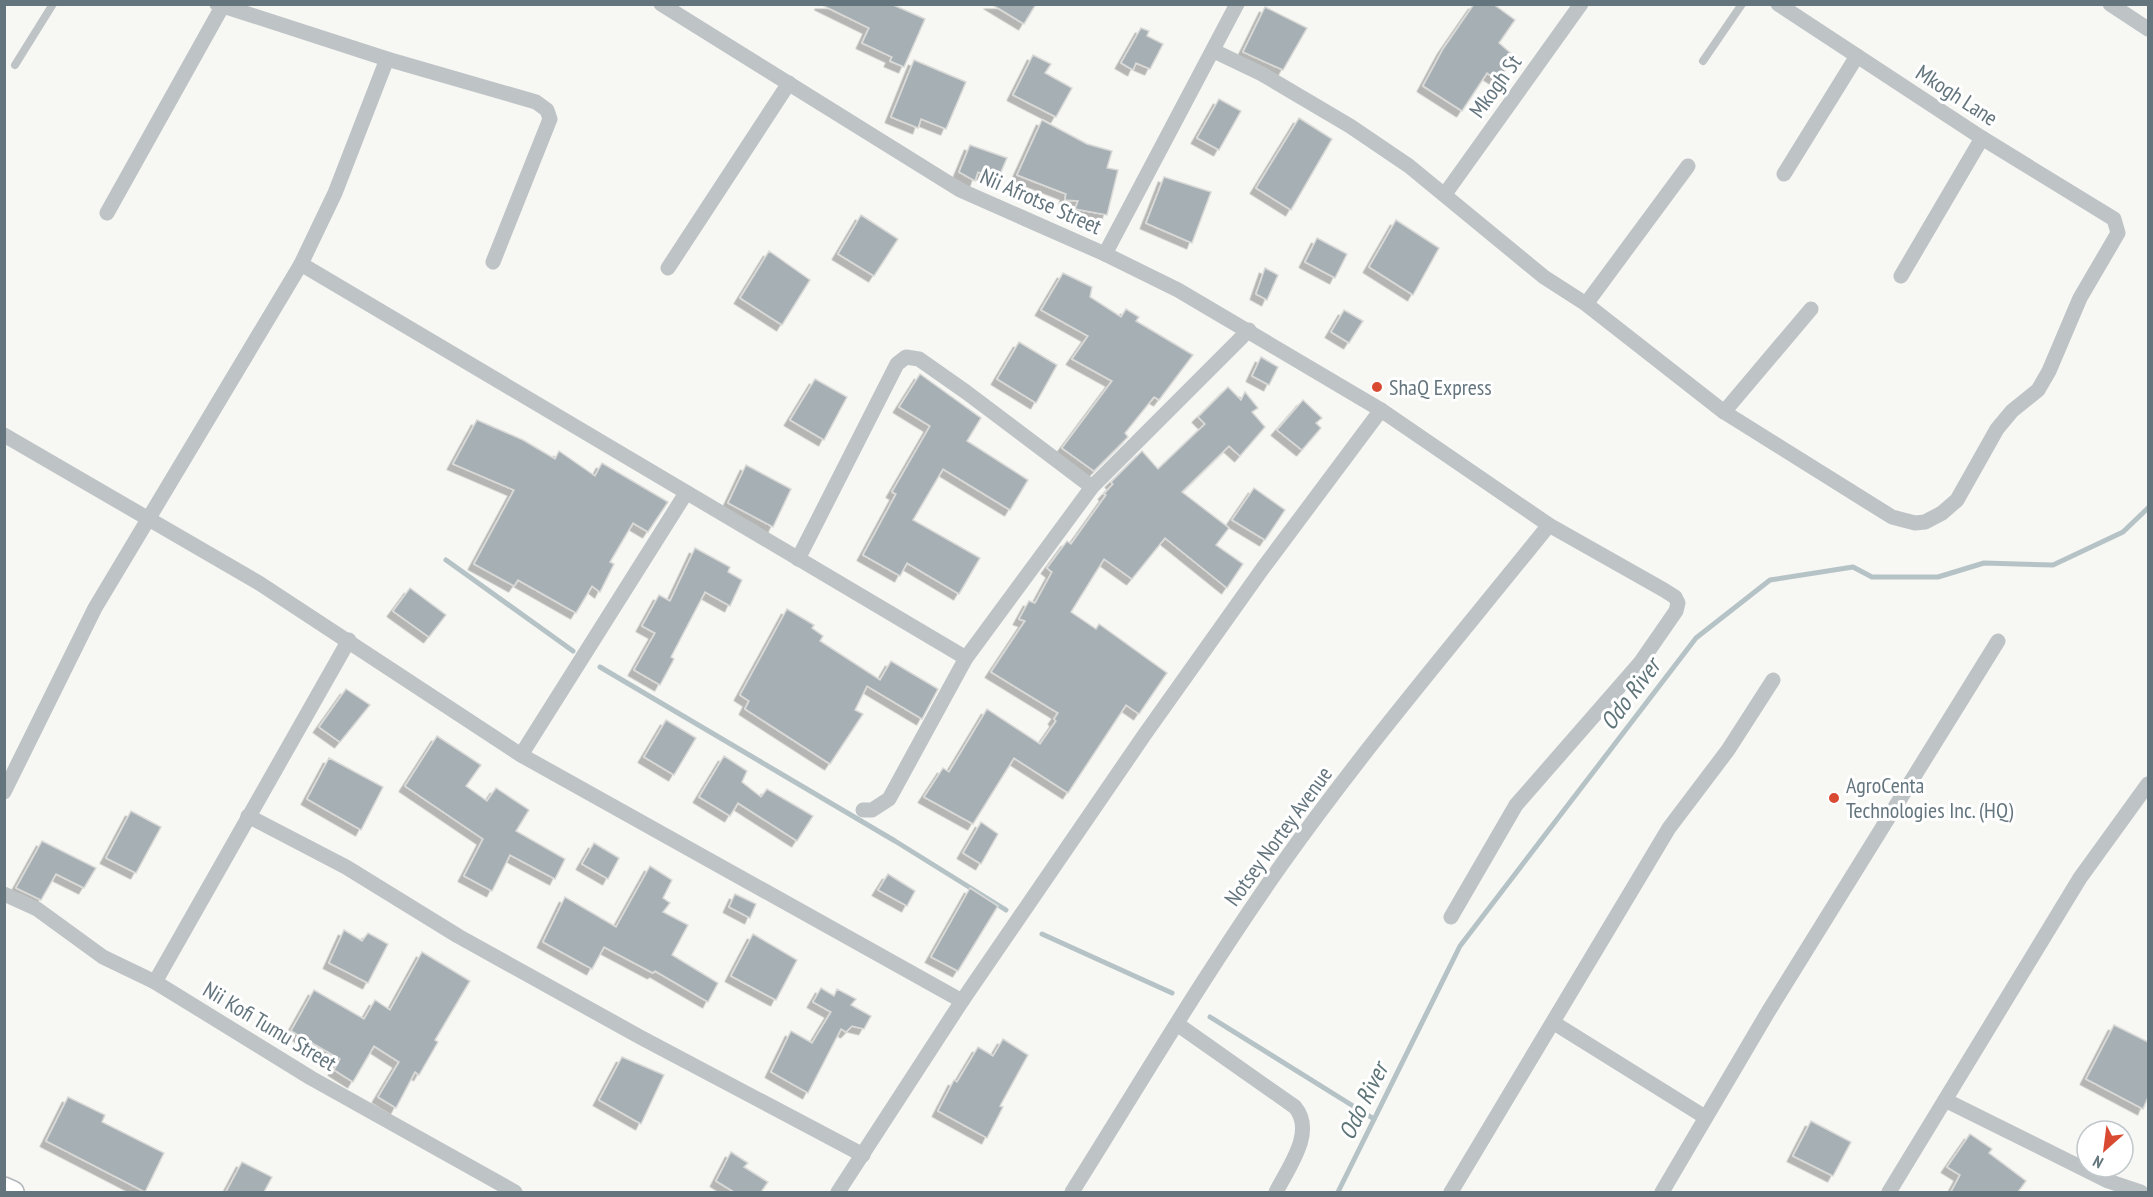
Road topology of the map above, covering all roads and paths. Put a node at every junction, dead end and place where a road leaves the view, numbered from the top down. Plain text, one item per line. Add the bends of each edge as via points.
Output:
1 (53, 4) edge
2 (661, 4) edge
3 (1237, 4) edge
4 (1581, 4) edge
5 (1742, 4) edge
6 (1778, 4) edge
7 (2110, 4) edge
8 (220, 6) edge
9 (2148, 29) edge
10 (1214, 51) junction
11 (1857, 56) junction
12 (387, 60) junction
13 (1703, 61) dead end
14 (15, 64) dead end
15 (789, 83) junction
16 (1982, 138) junction
17 (1688, 166) dead end
18 (1784, 174) dead end
19 (1445, 194) junction
20 (107, 213) dead end
21 (1105, 254) junction
22 (494, 262) dead end
23 (301, 264) junction
24 (668, 268) dead end
25 (1900, 276) dead end
26 (1586, 304) junction
27 (1810, 309) dead end
28 (1249, 330) junction
29 (1381, 410) junction
30 (1724, 411) junction
31 (4, 435) edge
32 (1092, 487) junction
33 (686, 493) junction
34 (150, 520) junction
35 (1549, 525) junction
36 (798, 559) junction
37 (349, 640) junction
38 (1998, 641) dead end
39 (966, 658) junction
40 (1773, 680) dead end
41 (521, 755) junction
42 (2148, 784) edge
43 (4, 792) edge
44 (863, 810) dead end
45 (248, 816) junction
46 (4, 894) edge
47 (1451, 917) dead end
48 (155, 982) junction
49 (962, 1001) junction
50 (1554, 1023) junction
51 (1177, 1024) junction
52 (1945, 1100) junction
53 (1705, 1117) junction
54 (863, 1155) junction
55 (2148, 1184) edge
56 (4, 1188) edge
57 (13, 1192) edge
58 (515, 1192) edge
59 (838, 1192) edge
60 (1072, 1192) edge
61 (1276, 1192) edge
62 (1451, 1192) edge
63 (1662, 1192) edge
64 (1890, 1192) edge
65 (2142, 1192) edge

1 - 14 lane
2 - 15 street, Nii Afrotse Street
3 - 10 street
4 - 19 street, Mkogh St
5 - 13 lane
6 - 11 street, Mkogh Lane
7 - 9 street
8 - 12 street
8 - 20 street
10 - 19 street via 1262,74 1350,126
10 - 21 street
11 - 16 street, Mkogh Lane
11 - 18 street
12 - 22 street via 536,102 547,110 550,119
12 - 23 street via 335,193
15 - 21 street, Nii Afrotse Street via 960,190
15 - 24 street
16 - 25 street
16 - 30 street, Mkogh Lane via 2114,219 2118,233 2080,298 2049,371 2037,390 1997,429 1957,500 1925,522 1892,517
17 - 26 street
19 - 26 street via 1544,277
21 - 28 street, Nii Afrotse Street
23 - 33 street
23 - 34 street
26 - 30 street
27 - 30 street
28 - 29 street, Nii Afrotse Street
28 - 32 street
29 - 35 street, Nii Afrotse Street
29 - 49 street via 1164,706
31 - 34 street
32 - 36 street via 919,359 906,357 897,364
32 - 39 street
33 - 36 street
33 - 41 street
34 - 37 street
34 - 43 street via 94,608
35 - 47 street, Nii Afrotse Street via 1675,597 1676,611 1640,663 1516,805
35 - 51 street, Notsey Nortey Avenue via 1386,726 1282,864
36 - 39 street
37 - 41 street
37 - 45 street
38 - 53 street
39 - 44 street via 889,800 872,810
40 - 50 street via 1728,750 1669,828
41 - 49 street
42 - 52 street via 2080,878
45 - 48 street
45 - 54 street via 346,867 459,936 640,1037
46 - 48 street, Nii Kofi Tumu Street via 36,909 104,957
48 - 58 street, Nii Kofi Tumu Street via 311,1078
49 - 54 street
50 - 53 street
50 - 62 street
51 - 60 street, Notsey Nortey Avenue
51 - 61 street via 1302,1116 1304,1135
52 - 64 street
52 - 65 street via 2108,1181
53 - 63 street
54 - 59 street
55 - 65 street
56 - 57 main road

